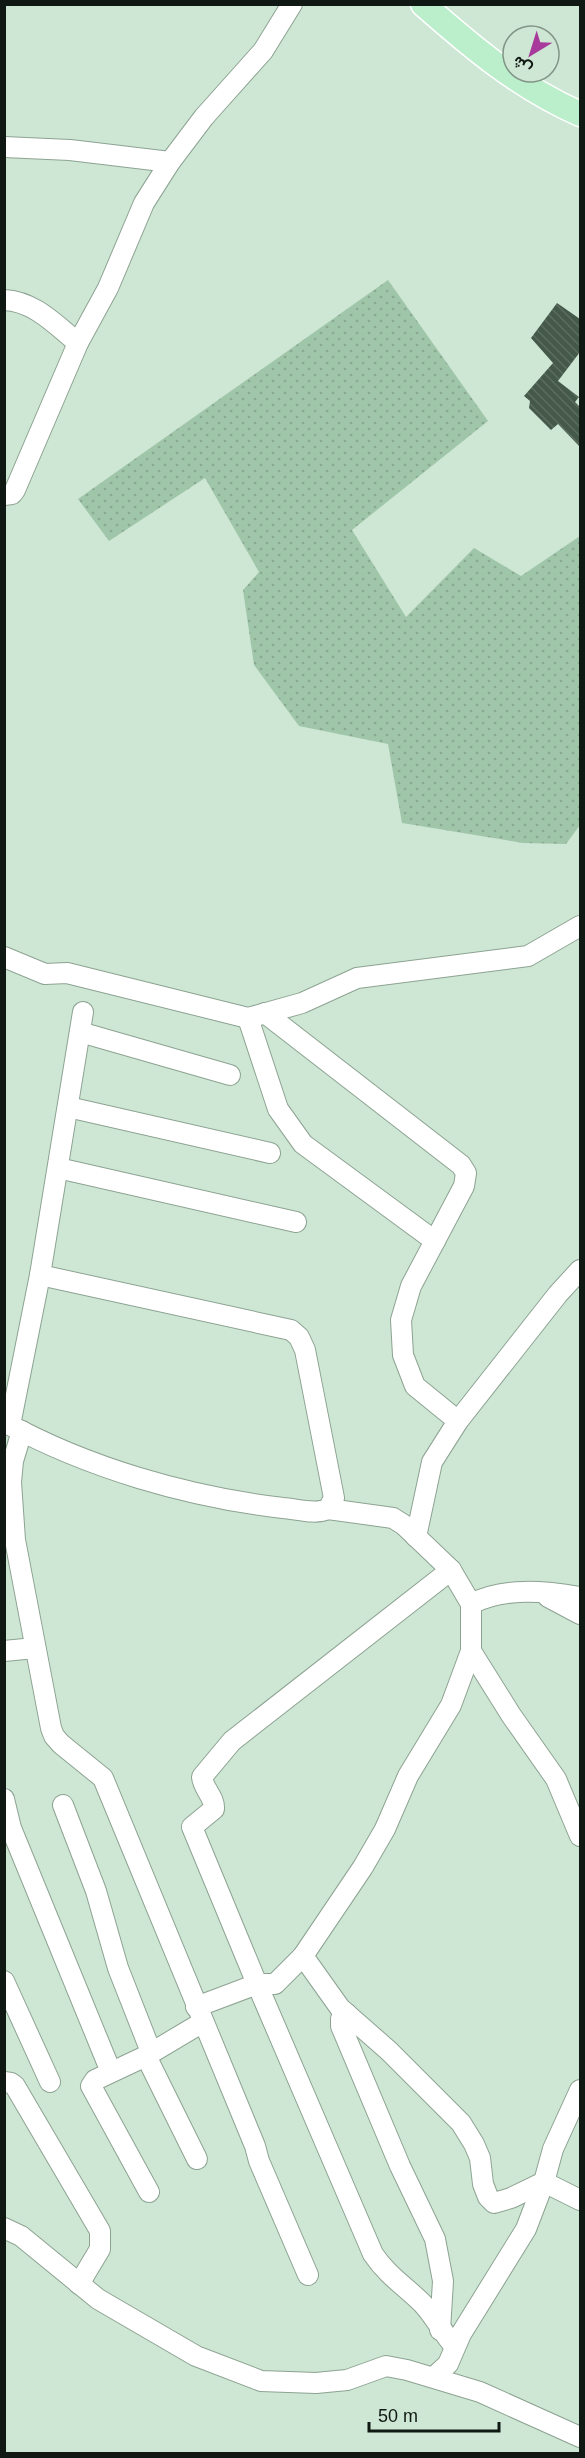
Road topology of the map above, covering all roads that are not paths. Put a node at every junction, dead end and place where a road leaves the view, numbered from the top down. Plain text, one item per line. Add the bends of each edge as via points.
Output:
1 (292, 4) edge
2 (423, 4) edge
3 (580, 114) edge
4 (4, 147) edge
5 (170, 162) junction
6 (4, 300) edge
7 (78, 343) junction
8 (4, 495) edge
9 (580, 926) edge
10 (4, 957) edge
11 (83, 1012) dead end
12 (256, 1015) junction
13 (80, 1032) junction
14 (230, 1075) dead end
15 (68, 1107) junction
16 (270, 1153) dead end
17 (58, 1167) junction
18 (296, 1222) dead end
19 (435, 1240) junction
20 (580, 1270) edge
21 (40, 1275) junction
22 (458, 1421) junction
23 (12, 1426) edge
24 (328, 1509) junction
25 (416, 1537) junction
26 (452, 1570) junction
27 (542, 1593) junction
28 (580, 1597) edge
29 (471, 1604) junction
30 (580, 1614) edge
31 (35, 1648) junction
32 (471, 1651) junction
33 (4, 1652) edge
34 (4, 1799) edge
35 (63, 1805) dead end
36 (580, 1836) edge
37 (303, 1956) junction
38 (4, 1981) edge
39 (257, 1984) junction
40 (200, 2014) junction
41 (346, 2014) junction
42 (148, 2054) junction
43 (111, 2072) junction
44 (4, 2082) edge
45 (50, 2082) dead end
46 (579, 2098) edge
47 (197, 2159) dead end
48 (544, 2182) junction
49 (149, 2192) dead end
50 (580, 2200) edge
51 (4, 2228) edge
52 (308, 2275) dead end
53 (79, 2284) junction
54 (442, 2306) junction
55 (475, 2311) junction
56 (440, 2330) junction
57 (454, 2346) junction
58 (434, 2377) junction
59 (580, 2437) edge

1 - 5 street via 263,51
2 - 3 main road via 521,84
4 - 5 street
5 - 7 street via 144,203 108,288
6 - 7 street via 33,308
7 - 8 street via 15,490
9 - 12 street via 528,956 357,978 302,1003
10 - 12 street via 45,974 67,973
11 - 13 street
12 - 19 street via 278,1109 303,1144
12 - 19 street via 461,1165 466,1173 464,1186
13 - 14 street
13 - 15 street
15 - 16 street
15 - 17 street
17 - 18 street
17 - 21 street
19 - 22 street via 411,1286 401,1320 403,1355 415,1386
20 - 22 street
21 - 23 street
21 - 24 street via 291,1330 305,1350 334,1498
22 - 25 street via 432,1462
23 - 24 street via 70,1453 198,1493 250,1504 317,1512
23 - 31 street via 15,1540
24 - 25 street via 393,1518
25 - 26 street
26 - 29 street
26 - 39 street via 232,1741 202,1777 215,1807 194,1823 193,1831
27 - 28 street
27 - 29 street via 502,1592
27 - 30 street
29 - 32 street
31 - 33 street
31 - 40 street via 54,1736 103,1778
32 - 36 street via 556,1779
32 - 37 street via 451,1705 408,1776 377,1844
34 - 43 street via 11,1828
35 - 42 street via 96,1891
37 - 39 street via 275,1984
37 - 41 street
38 - 45 street
39 - 40 street
39 - 56 street via 373,2254 425,2307
40 - 42 street
40 - 52 street
41 - 48 street via 461,2123 480,2158 490,2201 512,2198
41 - 54 street via 341,2026 435,2239 443,2281
42 - 43 street
42 - 47 street
43 - 49 street via 91,2086
44 - 53 street via 15,2086 100,2231 100,2249
46 - 48 street via 554,2149
48 - 50 street
48 - 55 street via 526,2229
51 - 53 street via 21,2236
53 - 58 street via 196,2356 261,2381 347,2380 386,2366
54 - 55 street
54 - 56 street
55 - 57 street
56 - 57 street
57 - 58 street via 448,2364
58 - 59 street via 480,2392

